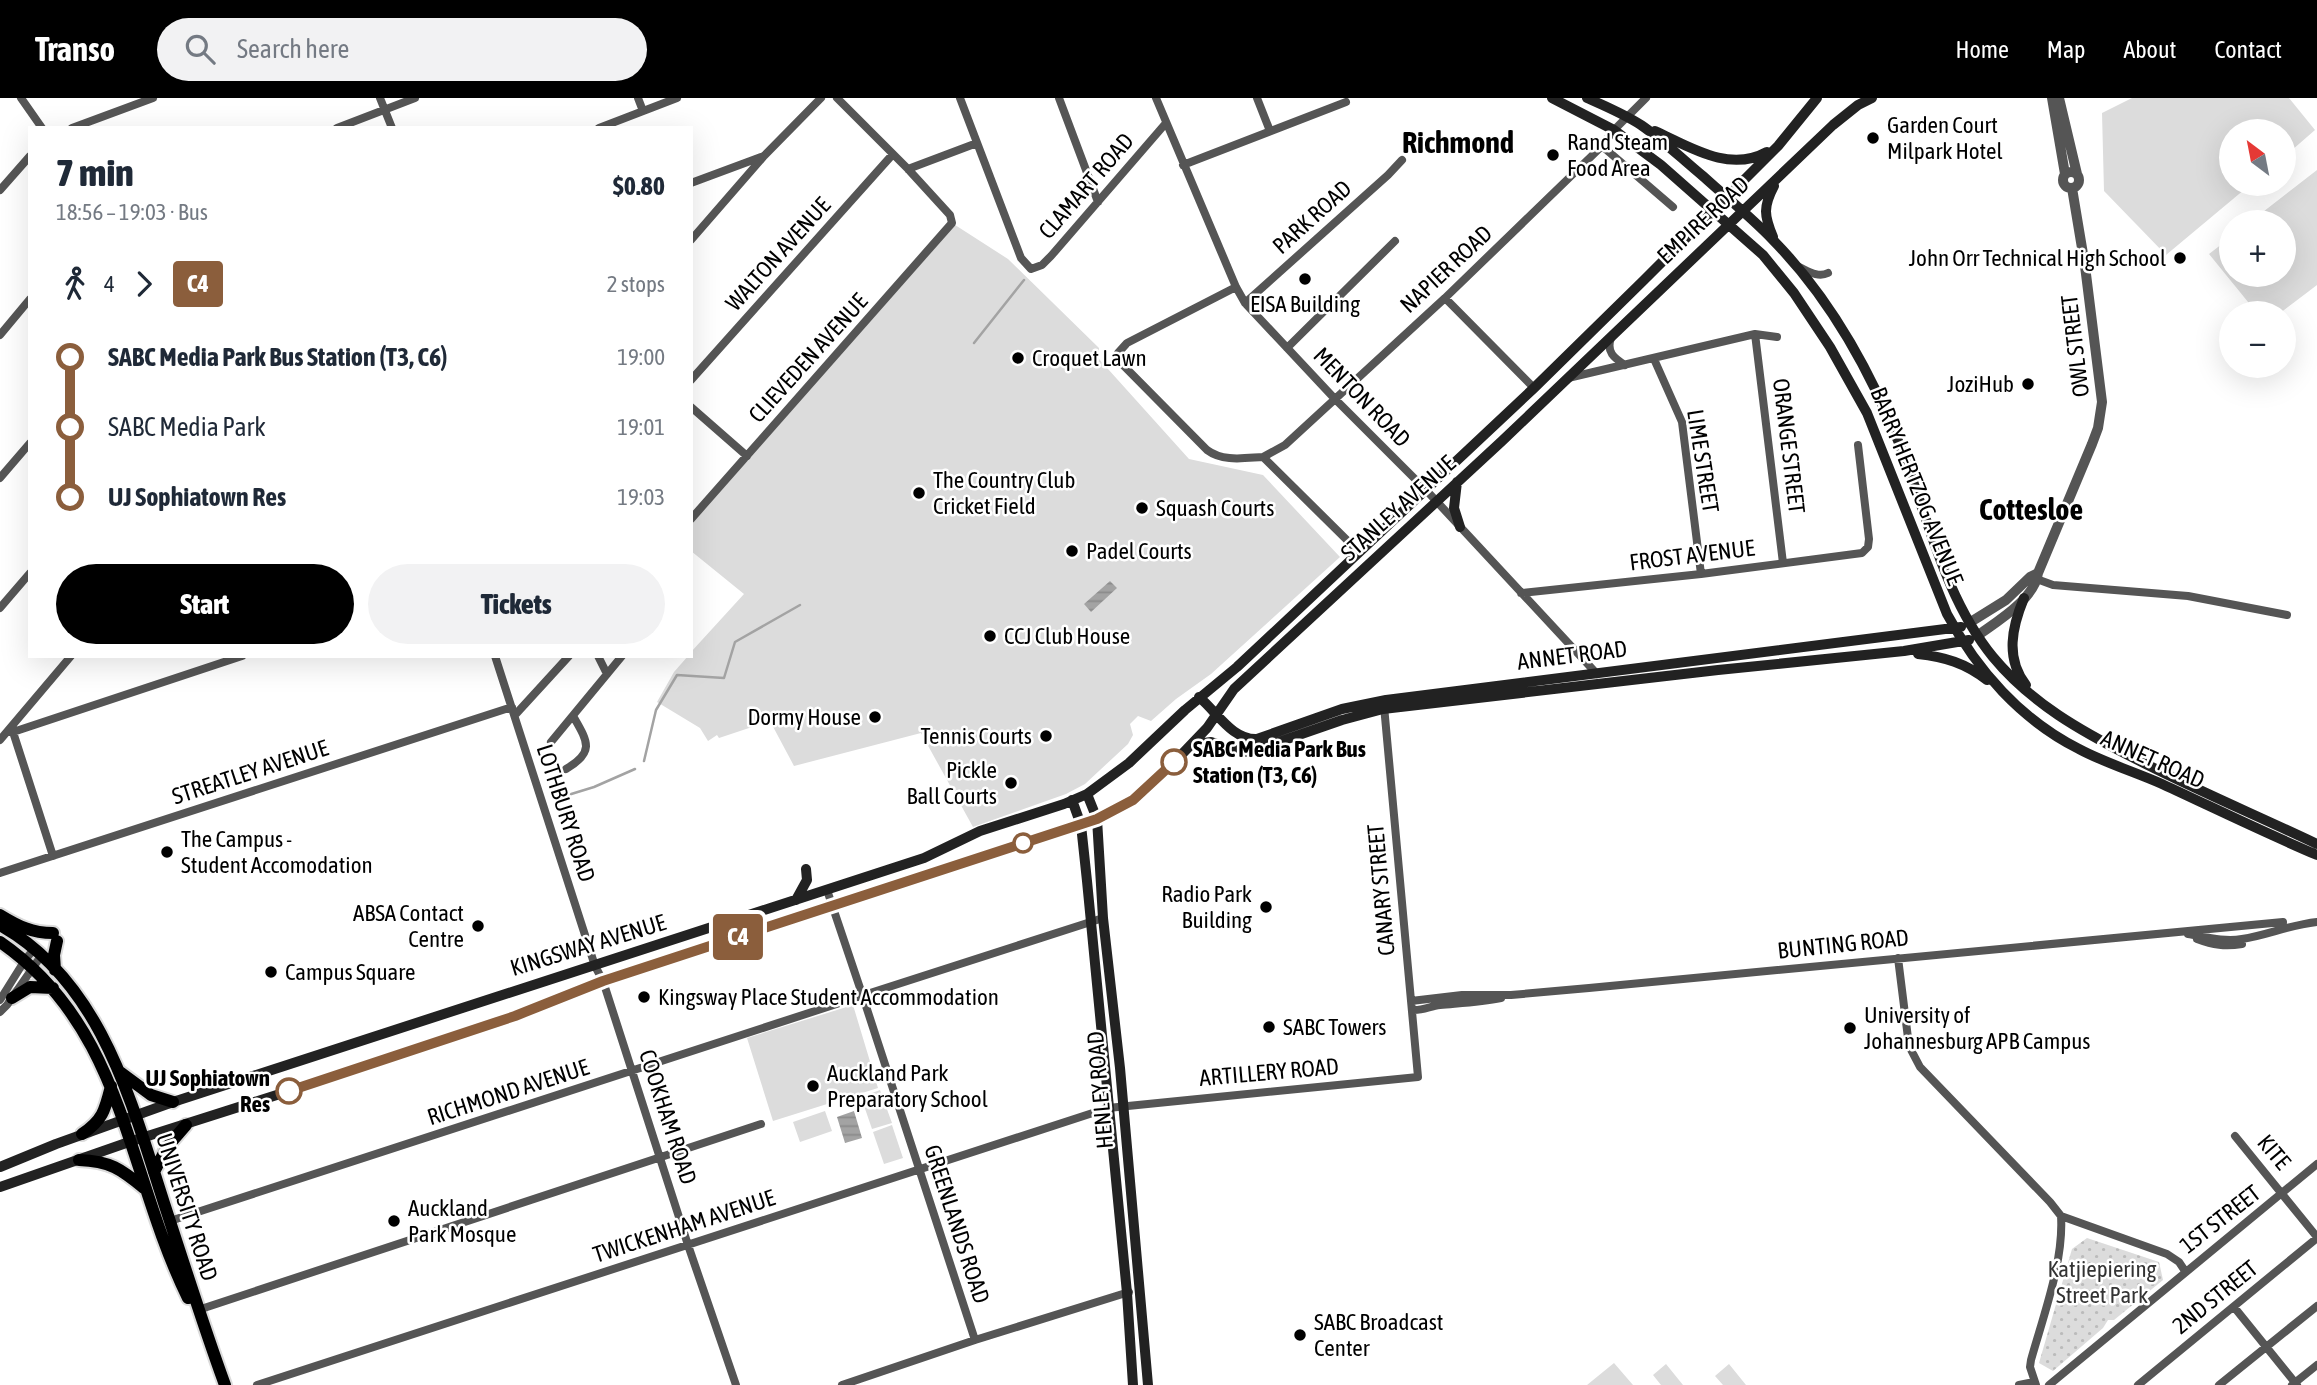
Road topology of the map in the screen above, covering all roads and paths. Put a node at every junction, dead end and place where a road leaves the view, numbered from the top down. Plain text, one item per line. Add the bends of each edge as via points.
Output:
1 (21, 98) edge
2 (153, 98) edge
3 (380, 98) edge
4 (415, 98) edge
5 (638, 98) edge
6 (677, 98) edge
7 (821, 98) edge
8 (838, 98) edge
9 (960, 98) edge
10 (1059, 98) edge
11 (1156, 98) edge
12 (1257, 98) edge
13 (1552, 98) edge
14 (1587, 98) edge
15 (1646, 98) edge
16 (1817, 98) edge
17 (1872, 98) edge
18 (2052, 98) edge
19 (2059, 98) edge
20 (1346, 102) dead end
21 (385, 109) junction
22 (643, 111) junction
23 (1627, 117) junction
24 (1166, 122) junction
25 (1642, 125) junction
26 (41, 126) edge
27 (77, 126) edge
28 (342, 126) edge
29 (391, 126) edge
30 (604, 126) edge
31 (1614, 130) junction
32 (1270, 131) junction
33 (977, 143) junction
34 (1602, 146) junction
35 (1777, 146) junction
36 (893, 154) junction
37 (764, 156) junction
38 (28, 158) edge
39 (1402, 160) dead end
40 (1183, 165) junction
41 (908, 169) junction
42 (2064, 174) junction
43 (2077, 174) junction
44 (1779, 177) junction
45 (693, 182) edge
46 (2071, 188) junction
47 (0, 190) edge
48 (1726, 197) junction
49 (1098, 202) junction
50 (1673, 207) dead end
51 (1713, 210) junction
52 (1743, 211) junction
53 (1730, 224) junction
54 (693, 238) edge
55 (1395, 241) dead end
56 (1774, 241) junction
57 (1796, 266) junction
58 (1828, 274) dead end
59 (1236, 287) junction
60 (1446, 298) junction
61 (28, 301) edge
62 (1245, 303) junction
63 (1612, 334) junction
64 (1755, 334) junction
65 (0, 335) edge
66 (1777, 337) dead end
67 (1287, 348) junction
68 (1654, 359) junction
69 (1625, 365) junction
70 (693, 378) edge
71 (1567, 378) junction
72 (1534, 388) junction
73 (1334, 398) junction
74 (693, 409) edge
75 (28, 445) edge
76 (1858, 445) dead end
77 (747, 456) junction
78 (1263, 457) junction
79 (0, 478) edge
80 (1457, 482) junction
81 (1426, 490) junction
82 (1436, 502) junction
83 (693, 517) edge
84 (1460, 527) junction
85 (1359, 552) junction
86 (1783, 563) junction
87 (1701, 574) junction
88 (28, 575) edge
89 (2035, 577) junction
90 (1521, 593) junction
91 (2024, 598) junction
92 (0, 608) edge
93 (2287, 615) dead end
94 (1969, 624) junction
95 (1955, 629) junction
96 (1977, 636) junction
97 (1964, 642) junction
98 (1904, 651) junction
99 (69, 658) edge
100 (236, 658) edge
101 (496, 658) edge
102 (567, 658) edge
103 (599, 658) edge
104 (620, 658) edge
105 (607, 674) junction
106 (1599, 678) junction
107 (2000, 690) junction
108 (1199, 697) junction
109 (2038, 702) junction
110 (1384, 704) junction
111 (514, 711) junction
112 (1218, 714) junction
113 (573, 716) junction
114 (10, 732) junction
115 (0, 740) edge
116 (551, 742) dead end
117 (1191, 745) junction
118 (566, 769) dead end
119 (1087, 794) junction
120 (1072, 800) junction
121 (1097, 819) junction
122 (1082, 825) junction
123 (2285, 835) junction
124 (2317, 844) edge
125 (2317, 855) edge
126 (53, 856) junction
127 (806, 869) dead end
128 (0, 873) edge
129 (827, 890) junction
130 (796, 900) junction
131 (834, 906) junction
132 (0, 915) edge
133 (1103, 918) junction
134 (2317, 920) edge
135 (1091, 921) junction
136 (0, 925) edge
137 (2178, 932) junction
138 (0, 942) edge
139 (33, 958) junction
140 (1898, 958) junction
141 (596, 966) junction
142 (55, 970) junction
143 (603, 981) junction
144 (53, 988) junction
145 (862, 995) junction
146 (6, 999) edge
147 (1411, 1005) junction
148 (0, 1012) edge
149 (120, 1072) junction
150 (633, 1072) junction
151 (1418, 1077) joint
152 (111, 1085) junction
153 (173, 1102) junction
154 (1123, 1106) junction
155 (1108, 1108) junction
156 (135, 1115) junction
157 (122, 1120) junction
158 (761, 1124) dead end
159 (186, 1125) junction
160 (82, 1135) junction
161 (2235, 1136) dead end
162 (143, 1137) junction
163 (130, 1142) junction
164 (660, 1157) junction
165 (79, 1160) junction
166 (2317, 1164) edge
167 (0, 1167) edge
168 (919, 1168) junction
169 (154, 1172) junction
170 (0, 1187) edge
171 (144, 1188) junction
172 (2284, 1193) junction
173 (2061, 1216) junction
174 (170, 1221) junction
175 (2317, 1238) edge
176 (688, 1245) junction
177 (2185, 1271) junction
178 (1140, 1287) junction
179 (1127, 1293) junction
180 (2317, 1306) edge
181 (2234, 1307) junction
182 (198, 1310) junction
183 (208, 1339) junction
184 (975, 1340) junction
185 (2266, 1346) junction
186 (2317, 1365) edge
187 (1148, 1382) edge
188 (2035, 1383) edge
189 (2294, 1384) edge
190 (225, 1385) edge
191 (257, 1385) edge
192 (736, 1385) edge
193 (842, 1385) edge
194 (1133, 1385) edge
195 (2019, 1385) edge
196 (2049, 1385) edge
197 (2138, 1385) edge
198 (2219, 1385) edge

1 - 26 street
2 - 27 street
3 - 21 street
4 - 21 street
5 - 22 street
6 - 22 street
7 - 37 street
8 - 36 street
9 - 33 street
10 - 49 street
11 - 24 street, MENTON ROAD
12 - 32 street
13 - 31 main road, BARRY HERTZOG AVENUE
14 - 23 main road, BARRY HERTZOG AVENUE
15 - 23 street, NAPIER ROAD
16 - 35 main road, EMPIRE ROAD
17 - 44 main road, EMPIRE ROAD via 1846,113
18 - 42 street
19 - 43 street
20 - 32 street
21 - 28 street
21 - 29 street
22 - 30 street
23 - 25 main road, BARRY HERTZOG AVENUE
23 - 31 street, NAPIER ROAD
24 - 40 street, MENTON ROAD
24 - 49 street, CLAMART ROAD
25 - 35 main road via 1726,160 1753,159
25 - 48 main road, BARRY HERTZOG AVENUE
31 - 34 street, NAPIER ROAD
31 - 51 main road, BARRY HERTZOG AVENUE
32 - 40 street
33 - 41 street
33 - 49 street, CLAMART ROAD via 1021,258 1031,269 1042,265
34 - 50 street
34 - 60 street, NAPIER ROAD
35 - 48 main road, EMPIRE ROAD
36 - 41 street
36 - 70 street, WALTON AVENUE
37 - 45 street
37 - 54 street
38 - 47 street
39 - 62 street, PARK ROAD
40 - 59 street, MENTON ROAD
41 - 77 street, CLIEVEDEN AVENUE via 952,223
42 - 43 street
42 - 46 street via 2063,184
43 - 46 street via 2078,184
44 - 52 main road, EMPIRE ROAD
44 - 56 main road via 1766,207
46 - 89 street, OWL STREET via 2102,402 2086,460
48 - 51 main road, EMPIRE ROAD
48 - 52 main road, BARRY HERTZOG AVENUE
51 - 53 main road, BARRY HERTZOG AVENUE
51 - 72 main road, EMPIRE ROAD
52 - 53 main road, EMPIRE ROAD
52 - 56 main road, BARRY HERTZOG AVENUE
53 - 63 main road, EMPIRE ROAD
53 - 95 main road, BARRY HERTZOG AVENUE via 1794,293 1850,380
55 - 67 street
56 - 57 main road, BARRY HERTZOG AVENUE
57 - 58 street via 1816,275
57 - 94 main road, BARRY HERTZOG AVENUE via 1855,350 1888,418
59 - 62 street, MENTON ROAD
59 - 78 street via 1127,343 1118,353 1119,361 1214,455
60 - 72 street
60 - 73 street, NAPIER ROAD
61 - 65 street
62 - 67 street, MENTON ROAD
63 - 69 street via 1610,353
63 - 71 main road, EMPIRE ROAD
64 - 66 street
64 - 68 street
64 - 86 street, ORANGE STREET
67 - 73 street, MENTON ROAD
68 - 69 street
68 - 87 street, LIME STREET via 1682,422
69 - 71 street
71 - 80 main road, STANLEY AVENUE
72 - 81 main road, STANLEY AVENUE
73 - 78 street, NAPIER ROAD via 1285,444
73 - 81 street, MENTON ROAD
74 - 77 street
75 - 79 street
76 - 86 street, FROST AVENUE via 1870,539 1866,551
77 - 83 street, CLIEVEDEN AVENUE
78 - 85 street
80 - 82 main road, STANLEY AVENUE
80 - 84 main road via 1454,508
81 - 82 street, MENTON ROAD
81 - 85 main road, STANLEY AVENUE
82 - 84 street, MENTON ROAD
82 - 112 main road, STANLEY AVENUE via 1234,689
84 - 90 street, MENTON ROAD
85 - 108 main road, STANLEY AVENUE
86 - 87 street, FROST AVENUE
87 - 90 street, FROST AVENUE
88 - 92 street
89 - 91 street, OWL STREET
89 - 93 street via 2053,585 2188,596
89 - 94 street, OWL STREET
90 - 106 street, MENTON ROAD
91 - 96 street, OWL STREET
91 - 109 main road via 2013,629 2013,654 2021,679
94 - 95 main road, ANNET ROAD
94 - 96 main road, BARRY HERTZOG AVENUE
95 - 97 main road, BARRY HERTZOG AVENUE
95 - 106 main road, ANNET ROAD
96 - 97 main road, ANNET ROAD
96 - 109 main road, ANNET ROAD
97 - 98 main road, ANNET ROAD
97 - 107 main road, ANNET ROAD
98 - 106 main road, ANNET ROAD
98 - 107 main road via 1950,658
99 - 114 street
100 - 114 street
101 - 111 street, LOTHBURY ROAD
102 - 111 street
103 - 105 street
104 - 105 street
105 - 113 street
106 - 110 main road, ANNET ROAD
107 - 123 main road, ANNET ROAD via 2034,721 2074,747
108 - 112 main road, ANNET ROAD
108 - 119 main road, KINGSWAY AVENUE via 1129,763
109 - 123 main road, ANNET ROAD via 2078,729
110 - 112 main road, ANNET ROAD via 1342,709 1257,739 1235,733
110 - 117 main road, ANNET ROAD via 1255,751 1211,742
110 - 147 street, CANARY STREET
111 - 126 street, STREATLEY AVENUE
111 - 141 street, LOTHBURY ROAD
112 - 117 main road, KINGSWAY AVENUE
113 - 116 street
113 - 118 street via 587,746 580,761
114 - 115 street
114 - 126 street
117 - 121 main road, KINGSWAY AVENUE via 1143,793
119 - 120 main road, KINGSWAY AVENUE
119 - 121 main road, HENLEY ROAD
120 - 122 main road, HENLEY ROAD
120 - 129 main road, KINGSWAY AVENUE
121 - 122 main road, KINGSWAY AVENUE
121 - 133 main road, HENLEY ROAD
122 - 131 main road, KINGSWAY AVENUE
122 - 135 main road, HENLEY ROAD
123 - 124 main road, ANNET ROAD
123 - 125 main road, ANNET ROAD
126 - 128 street, STREATLEY AVENUE
127 - 130 main road via 807,880
129 - 130 main road, KINGSWAY AVENUE
129 - 131 street, GREENLANDS ROAD
130 - 141 main road, KINGSWAY AVENUE
131 - 143 main road, KINGSWAY AVENUE
131 - 145 street, GREENLANDS ROAD
132 - 142 main road via 25,929 55,937
133 - 135 street, RICHMOND AVENUE
133 - 154 main road, HENLEY ROAD
134 - 137 street, BUNTING ROAD
134 - 137 street, BUNTING ROAD via 2242,939
135 - 145 street, RICHMOND AVENUE
135 - 155 main road, HENLEY ROAD
136 - 139 main road, UNIVERSITY ROAD
137 - 140 street, BUNTING ROAD
138 - 139 main road, UNIVERSITY ROAD
139 - 142 main road, UNIVERSITY ROAD
139 - 144 main road, UNIVERSITY ROAD
139 - 146 street
140 - 147 street, BUNTING ROAD via 1511,995 1421,1011
140 - 173 street via 1909,1046 1920,1067
141 - 143 street, LOTHBURY ROAD
141 - 153 main road, KINGSWAY AVENUE
142 - 149 main road, UNIVERSITY ROAD via 101,1031
143 - 150 street, COOKHAM ROAD
143 - 159 main road, KINGSWAY AVENUE via 515,1016
144 - 146 main road via 30,987
144 - 152 main road, UNIVERSITY ROAD via 82,1029
145 - 150 street, RICHMOND AVENUE
145 - 168 street, GREENLANDS ROAD
146 - 148 street
147 - 151 street, CANARY STREET
149 - 153 main road via 151,1095
149 - 156 main road, UNIVERSITY ROAD
150 - 164 street, COOKHAM ROAD
150 - 174 street, RICHMOND AVENUE
151 - 154 street, ARTILLERY ROAD
152 - 157 main road, UNIVERSITY ROAD
152 - 160 main road via 99,1121
153 - 156 main road, KINGSWAY AVENUE
154 - 155 street, TWICKENHAM AVENUE
154 - 178 main road, HENLEY ROAD
155 - 168 street, TWICKENHAM AVENUE
155 - 179 main road, HENLEY ROAD
156 - 157 main road, KINGSWAY AVENUE
156 - 162 main road, UNIVERSITY ROAD
157 - 160 main road, KINGSWAY AVENUE
157 - 163 main road, UNIVERSITY ROAD
158 - 164 street
159 - 162 main road, KINGSWAY AVENUE
159 - 169 main road
160 - 167 main road, KINGSWAY AVENUE
161 - 172 street, KITE
162 - 163 main road, KINGSWAY AVENUE
162 - 169 main road, UNIVERSITY ROAD
163 - 165 main road, KINGSWAY AVENUE
163 - 171 main road, UNIVERSITY ROAD
164 - 176 street, COOKHAM ROAD
164 - 182 street
165 - 170 main road, KINGSWAY AVENUE
165 - 171 main road via 114,1166
166 - 172 street, 1ST STREET
168 - 176 street, TWICKENHAM AVENUE
168 - 184 street, GREENLANDS ROAD
169 - 174 main road, UNIVERSITY ROAD
171 - 183 main road, UNIVERSITY ROAD via 173,1268
172 - 175 street, KITE
172 - 177 street, 1ST STREET
173 - 177 street via 2167,1254
173 - 188 street via 2059,1256 2031,1360
174 - 182 main road, UNIVERSITY ROAD
175 - 181 street, 2ND STREET
176 - 191 street, TWICKENHAM AVENUE
176 - 192 street, COOKHAM ROAD
177 - 196 street, 1ST STREET
178 - 179 street
178 - 187 main road, HENLEY ROAD
179 - 184 street
179 - 194 main road, HENLEY ROAD
180 - 185 street
181 - 185 street
181 - 197 street, 2ND STREET
182 - 183 main road, UNIVERSITY ROAD
183 - 190 main road, UNIVERSITY ROAD
184 - 193 street
185 - 189 street
185 - 198 street
186 - 189 street
187 - 194 street
188 - 195 street

